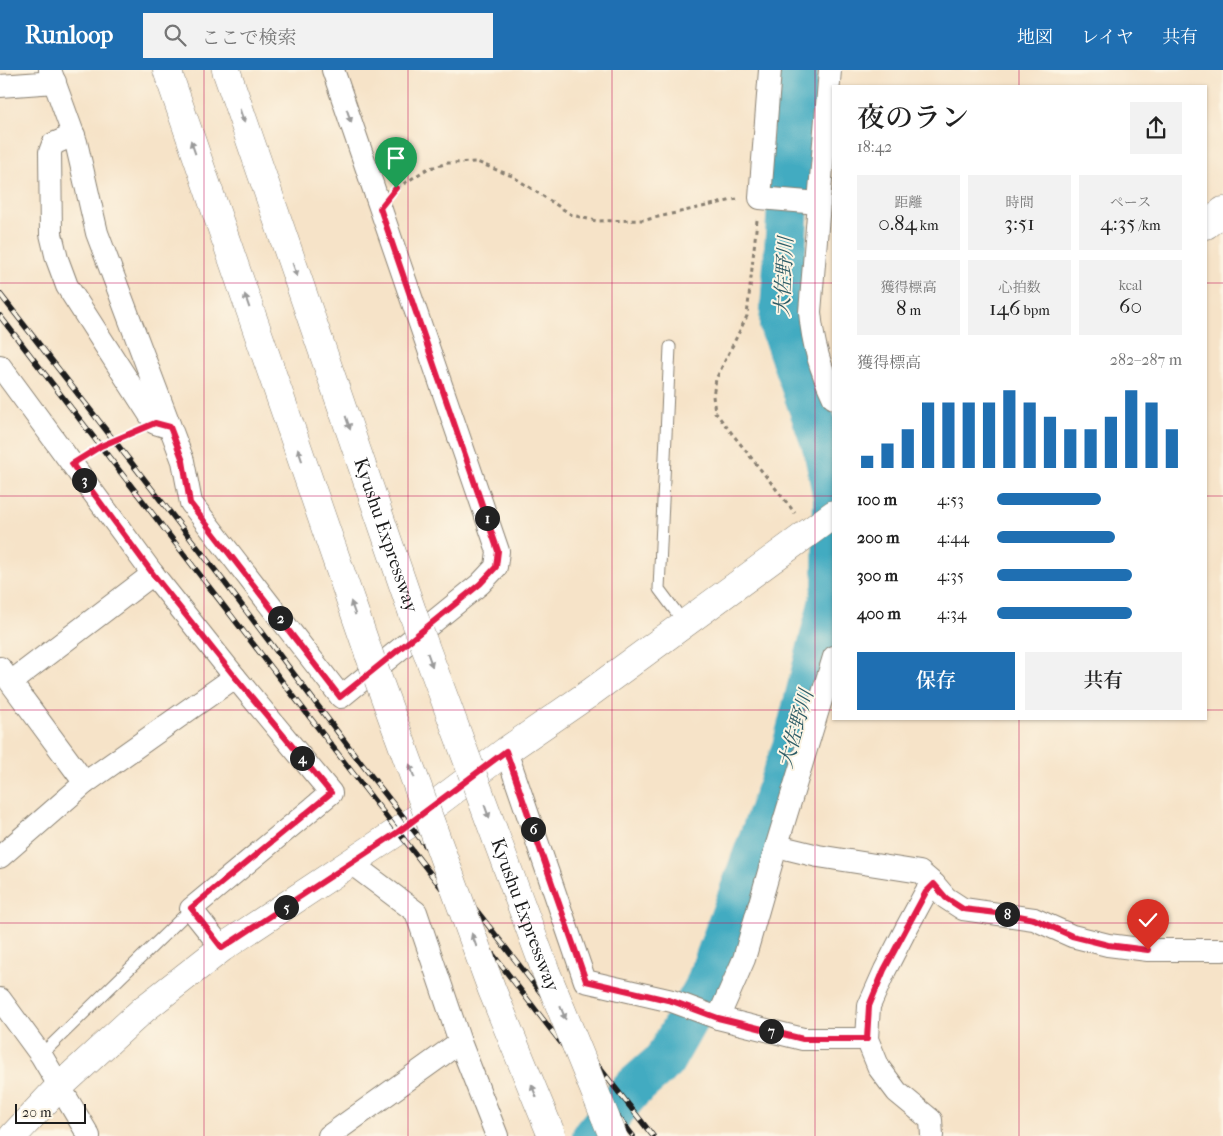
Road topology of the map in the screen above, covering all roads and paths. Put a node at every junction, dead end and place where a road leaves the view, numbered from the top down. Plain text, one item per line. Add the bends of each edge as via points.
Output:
1 (167, 70) edge
2 (226, 70) edge
3 (333, 70) edge
4 (770, 70) edge
5 (830, 70) edge
6 (53, 76) edge
7 (0, 86) edge
8 (74, 135) junction
9 (760, 198) junction
10 (819, 203) junction
11 (380, 208) junction
12 (670, 347) dead end
13 (0, 366) edge
14 (832, 394) edge
15 (163, 425) junction
16 (72, 464) junction
17 (832, 515) edge
18 (809, 531) junction
19 (153, 574) junction
20 (685, 624) junction
21 (832, 664) edge
22 (5, 675) edge
23 (235, 677) junction
24 (506, 751) junction
25 (86, 783) junction
26 (777, 846) junction
27 (0, 857) edge
28 (351, 864) junction
29 (934, 884) junction
30 (191, 908) junction
31 (222, 948) junction
32 (1223, 950) edge
33 (0, 998) edge
34 (718, 1018) junction
35 (867, 1039) junction
36 (460, 1042) junction
37 (42, 1056) junction
38 (59, 1087) junction
39 (13, 1136) edge
40 (89, 1136) edge
41 (329, 1136) edge
42 (497, 1136) edge
43 (552, 1136) edge
44 (613, 1136) edge
45 (932, 1136) edge

43 -> 1 main road, bridge via 492,990 369,654
2 -> 44 main road, Kyushu Expressway, bridge via 413,614 543,963
3 -> 11 street
4 - 9 street
5 - 10 street
6 - 7 street
6 - 8 street
8 - 15 street via 97,233
8 - 15 street via 53,144 50,152 51,234 57,260 67,286
9 - 10 street
9 - 11 path via 750,196 645,220 596,222 572,215 512,176 477,162 448,163 427,169 396,188
9 - 18 path via 747,316 716,379 715,412
10 - 14 street via 810,312 821,370
11 - 15 street via 498,551 496,567 480,584 340,697 190,503 183,461
12 - 20 lane via 659,589
13 - 16 street
15 - 16 path via 101,446
16 - 19 street
17 - 18 main road
18 - 20 main road
19 - 22 street
19 - 23 street
20 - 24 main road
21 - 26 street
22 - 25 street
23 - 25 street
23 - 30 street via 331,793
24 - 28 main road
24 - 34 street via 586,981 672,1001
25 - 27 street
26 - 29 street via 818,856 920,872
26 - 34 street via 744,959
28 - 31 main road
28 - 36 street via 416,912
29 - 32 street via 946,898 963,909 1034,919 1072,936 1108,945 1148,950
29 - 35 street via 926,892 884,970 869,1006
30 - 31 street
30 - 37 lane
31 - 38 main road via 144,1009
33 - 37 street
34 - 35 street via 803,1039
35 - 45 street via 879,1068 897,1092 930,1120
36 - 41 street
36 - 42 street
37 - 38 street
38 - 39 main road
38 - 40 street

